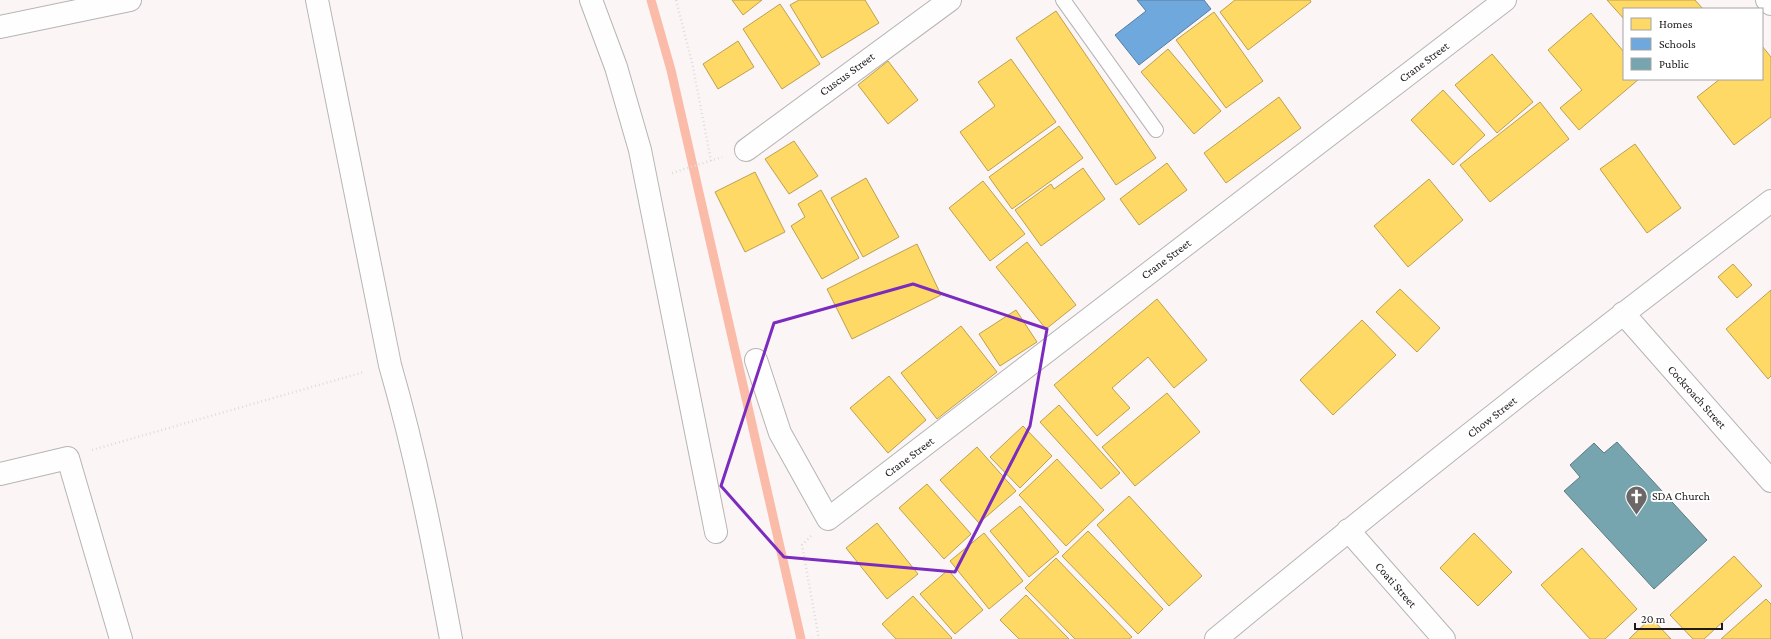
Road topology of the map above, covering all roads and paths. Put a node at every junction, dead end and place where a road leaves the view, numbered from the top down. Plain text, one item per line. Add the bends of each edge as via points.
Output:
1 (130, 0) edge
2 (317, 0) edge
3 (591, 0) edge
4 (676, 0) edge
5 (950, 0) edge
6 (1063, 0) edge
7 (1505, 0) edge
8 (1767, 0) edge
9 (1771, 4) edge
10 (0, 27) edge
11 (1156, 130) dead end
12 (746, 150) dead end
13 (673, 172) dead end
14 (1771, 200) edge
15 (1623, 313) junction
16 (756, 360) dead end
17 (390, 365) junction
18 (68, 458) junction
19 (0, 474) edge
20 (1771, 481) edge
21 (828, 519) junction
22 (1348, 530) junction
23 (716, 532) dead end
24 (121, 639) edge
25 (451, 639) edge
26 (818, 639) edge
27 (1216, 639) edge
28 (1444, 639) edge

1 - 10 street
2 - 17 street
3 - 23 street via 616,67 640,150
4 - 13 path via 693,67 711,161
5 - 12 street, Cuscus Street
6 - 11 lane
7 - 21 street, Crane Street
8 - 9 street
14 - 15 street, Chow Street
15 - 20 street, Cockroach Street
15 - 22 street, Chow Street
16 - 21 street via 780,433
17 - 18 path via 306,387
17 - 25 street via 407,423 437,560
18 - 19 street
18 - 24 street
21 - 26 path via 802,545
22 - 27 street, Chow Street
22 - 28 street, Coati Street

